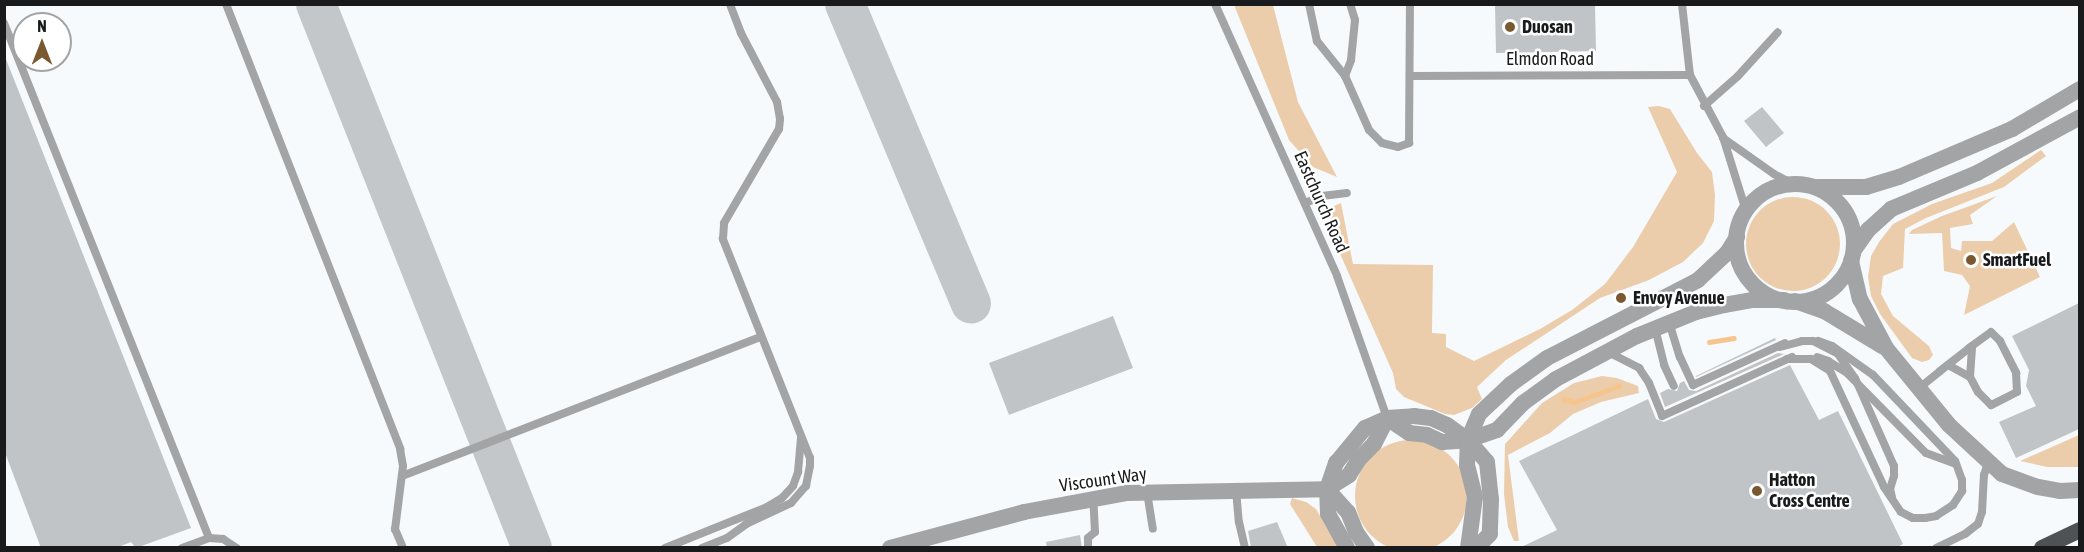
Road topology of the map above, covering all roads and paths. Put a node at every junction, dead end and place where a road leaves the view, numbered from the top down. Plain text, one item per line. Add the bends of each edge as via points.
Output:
1 (226, 4) edge
2 (730, 4) edge
3 (1215, 4) edge
4 (1309, 4) edge
5 (1350, 4) edge
6 (1410, 4) edge
7 (1682, 4) edge
8 (4, 22) edge
9 (1778, 32) dead end
10 (1690, 75) junction
11 (1345, 76) junction
12 (1410, 76) junction
13 (2079, 89) edge
14 (1704, 106) junction
15 (2079, 117) edge
16 (1723, 137) junction
17 (1801, 185) junction
18 (1347, 193) dead end
19 (1305, 203) junction
20 (1746, 211) junction
21 (1737, 237) junction
22 (1852, 256) junction
23 (1790, 301) junction
24 (1662, 326) junction
25 (761, 337) junction
26 (1972, 346) junction
27 (1780, 347) dead end
28 (1886, 348) junction
29 (1608, 352) junction
30 (1787, 359) dead end
31 (1947, 365) junction
32 (1970, 377) junction
33 (1674, 386) dead end
34 (1918, 390) junction
35 (1387, 418) junction
36 (801, 439) junction
37 (1468, 440) junction
38 (1988, 463) junction
39 (402, 476) junction
40 (1327, 489) junction
41 (1236, 490) junction
42 (2079, 490) edge
43 (1147, 492) junction
44 (1093, 499) junction
45 (1153, 529) dead end
46 (2079, 530) edge
47 (209, 538) junction
48 (182, 548) edge
49 (237, 548) edge
50 (402, 548) edge
51 (665, 548) edge
52 (702, 548) edge
53 (890, 548) edge
54 (1088, 548) edge
55 (1245, 548) edge
56 (1347, 548) edge
57 (1367, 548) edge
58 (1468, 548) edge
59 (1476, 548) edge
60 (1936, 548) edge
61 (2042, 548) edge

1 - 39 lane via 400,449
2 - 25 lane via 777,102 780,119 779,129 723,230 723,239
3 - 19 lane, Eastchurch Road
4 - 11 lane via 1317,41
5 - 11 lane via 1355,20 1351,60
6 - 12 lane
7 - 10 lane
8 - 47 lane
9 - 14 lane
10 - 12 lane, Elmdon Road
10 - 14 lane
11 - 12 lane via 1369,130 1382,143 1398,147 1409,143
13 - 17 street via 2012,129 1899,177 1842,189
14 - 16 lane
15 - 22 street via 1977,173 1891,209 1868,230
16 - 17 lane via 1774,174
16 - 20 lane
17 - 20 street via 1766,192
17 - 22 street via 1834,198 1844,209 1850,221
18 - 19 lane
19 - 35 lane, Eastchurch Road via 1355,321
20 - 21 street
21 - 23 street via 1739,261 1750,280 1770,296
21 - 37 street via 1722,259 1698,280 1527,370 1479,414
22 - 23 street via 1838,283 1824,294
22 - 28 street via 1860,299
23 - 24 street via 1752,300 1724,305
23 - 28 street via 1824,311
24 - 29 street
24 - 30 lane via 1693,384 1782,344 1801,339 1822,341 1873,375 1955,461 1962,480 1959,499 1946,510 1925,518 1901,512 1884,487 1830,371 1811,359
24 - 33 lane via 1664,365
25 - 36 lane
25 - 39 lane
26 - 31 lane
26 - 32 lane
26 - 32 lane via 1991,332 2000,341 2016,373 2017,393 1991,405
27 - 29 lane, bridge via 1813,341 1830,348 1846,362 1855,378 1860,387 1885,446 1894,466 1890,494 1902,511 1924,517 1953,505 1961,491 1959,471 1953,462 1926,453 1913,439 1871,398 1863,390 1855,382 1846,373 1828,361 1812,356 1788,357 1662,416 1639,368
28 - 34 street
29 - 37 street via 1540,390 1497,430
31 - 32 lane
31 - 34 lane
34 - 38 street
35 - 37 street via 1409,433 1442,442
35 - 40 street via 1365,428 1351,442 1336,463
36 - 51 lane via 795,480 782,498
36 - 52 lane via 810,466 806,486 799,496 785,507
37 - 58 street via 1467,465 1475,497
37 - 59 street via 1487,462 1491,485 1490,534
38 - 42 street via 2001,474 2038,487
38 - 60 lane via 1978,524
39 - 50 lane via 395,528
40 - 41 street, Viscount Way
40 - 56 street via 1328,514
40 - 57 street via 1348,512
41 - 43 street, Viscount Way
41 - 55 lane
43 - 44 street, Viscount Way
43 - 45 lane
44 - 53 street, Viscount Way via 1024,512
44 - 54 lane via 1095,532 1088,538
46 - 61 highway
47 - 48 lane
47 - 49 lane

